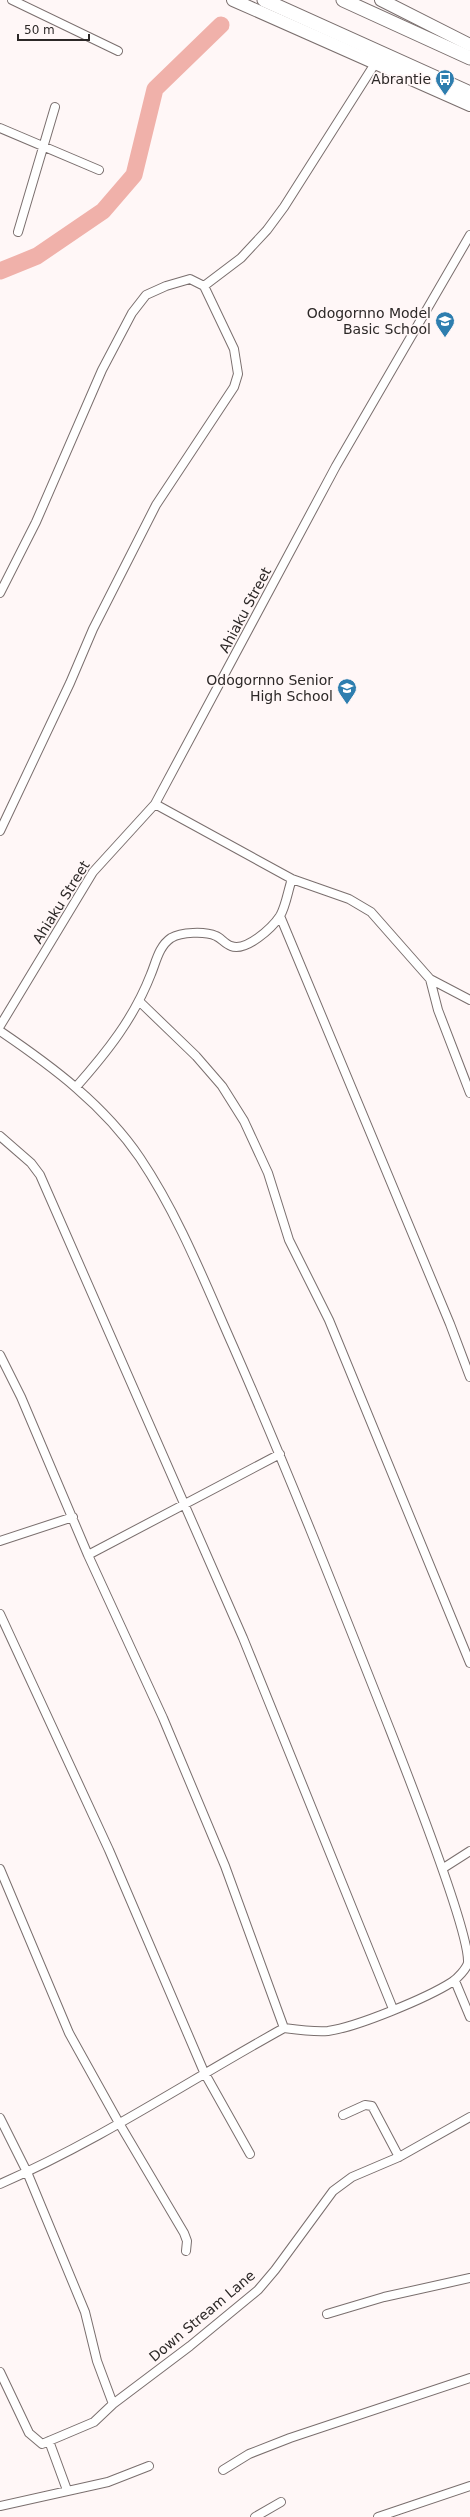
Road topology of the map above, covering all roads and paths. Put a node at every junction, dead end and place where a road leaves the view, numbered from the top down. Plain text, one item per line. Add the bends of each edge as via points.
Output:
1 (12, 0) edge
2 (233, 0) edge
3 (264, 0) edge
4 (343, 0) edge
5 (381, 0) edge
6 (470, 45) edge
7 (118, 51) dead end
8 (470, 58) edge
9 (376, 62) junction
10 (470, 92) edge
11 (470, 105) edge
12 (55, 107) dead end
13 (0, 128) edge
14 (43, 147) junction
15 (99, 170) dead end
16 (18, 232) dead end
17 (470, 235) edge
18 (204, 286) junction
19 (0, 593) edge
20 (155, 804) junction
21 (0, 831) edge
22 (292, 879) junction
23 (280, 916) junction
24 (430, 979) junction
25 (470, 1000) edge
26 (140, 1002) junction
27 (0, 1026) edge
28 (0, 1031) edge
29 (76, 1087) junction
30 (470, 1093) edge
31 (0, 1136) edge
32 (0, 1355) edge
33 (470, 1377) edge
34 (280, 1454) junction
35 (186, 1504) junction
36 (73, 1517) junction
37 (0, 1541) edge
38 (88, 1556) junction
39 (0, 1614) edge
40 (470, 1663) edge
41 (470, 1851) edge
42 (445, 1867) junction
43 (0, 1869) edge
44 (469, 1964) edge
45 (455, 1981) junction
46 (393, 2009) junction
47 (470, 2017) edge
48 (284, 2028) junction
49 (204, 2072) junction
50 (343, 2115) dead end
51 (470, 2117) edge
52 (0, 2118) edge
53 (119, 2123) junction
54 (250, 2154) dead end
55 (399, 2157) junction
56 (27, 2172) junction
57 (0, 2184) edge
58 (186, 2251) dead end
59 (470, 2278) edge
60 (327, 2314) dead end
61 (0, 2372) edge
62 (470, 2378) edge
63 (113, 2404) junction
64 (49, 2441) junction
65 (149, 2466) dead end
66 (223, 2470) dead end
67 (470, 2486) edge
68 (67, 2490) junction
69 (281, 2502) dead end
70 (0, 2506) edge
71 (254, 2517) edge
72 (378, 2517) edge

1 - 7 street
2 - 9 street
3 - 10 main road
4 - 8 main road
5 - 6 street
9 - 11 street
9 - 18 street via 267,230 241,258
12 - 14 street
13 - 14 street
14 - 15 street
14 - 16 street
17 - 20 street, Ahiaku Street via 336,466
18 - 19 street via 190,279 166,286 146,295 132,313 102,370 36,522
18 - 21 street via 234,349 238,374 234,387 156,505 93,629 70,684
20 - 22 street
20 - 27 street, Ahiaku Street via 93,872
22 - 23 street
22 - 24 street via 349,899 371,912
23 - 26 street via 262,935 245,946 231,946 208,934 181,934 172,937 163,945
23 - 33 street
24 - 25 street
24 - 30 street via 438,1010
26 - 29 street via 116,1040
26 - 40 street via 196,1056 222,1086 244,1121 268,1174 289,1240 329,1320
28 - 29 street via 43,1060
29 - 34 street via 108,1117 140,1158 168,1206 202,1275
31 - 35 street via 22,1154 40,1175
32 - 36 street
34 - 35 street
34 - 42 street
35 - 38 street
35 - 46 street via 244,1638
36 - 37 street
36 - 38 street
38 - 48 street via 163,1718 225,1866
39 - 49 street via 109,1850
41 - 42 street
42 - 44 street via 466,1931 470,1948
43 - 53 street via 69,2032
44 - 45 street
45 - 46 street
45 - 47 street
46 - 48 street via 351,2026 330,2030
48 - 49 street
49 - 53 street
49 - 54 street
50 - 55 street via 365,2105 372,2106
51 - 55 street, Down Stream Lane
52 - 56 street
53 - 56 street
53 - 58 street via 184,2234 187,2241
55 - 63 street, Down Stream Lane via 352,2177 332,2191 258,2290
56 - 57 street
56 - 63 street via 85,2312 97,2361
59 - 60 street via 384,2297
61 - 64 street via 30,2433 42,2444
62 - 66 street via 290,2438 249,2454
63 - 64 street, Down Stream Lane via 94,2422
64 - 68 street
65 - 68 street via 108,2482
67 - 72 street
68 - 70 street
69 - 71 street

